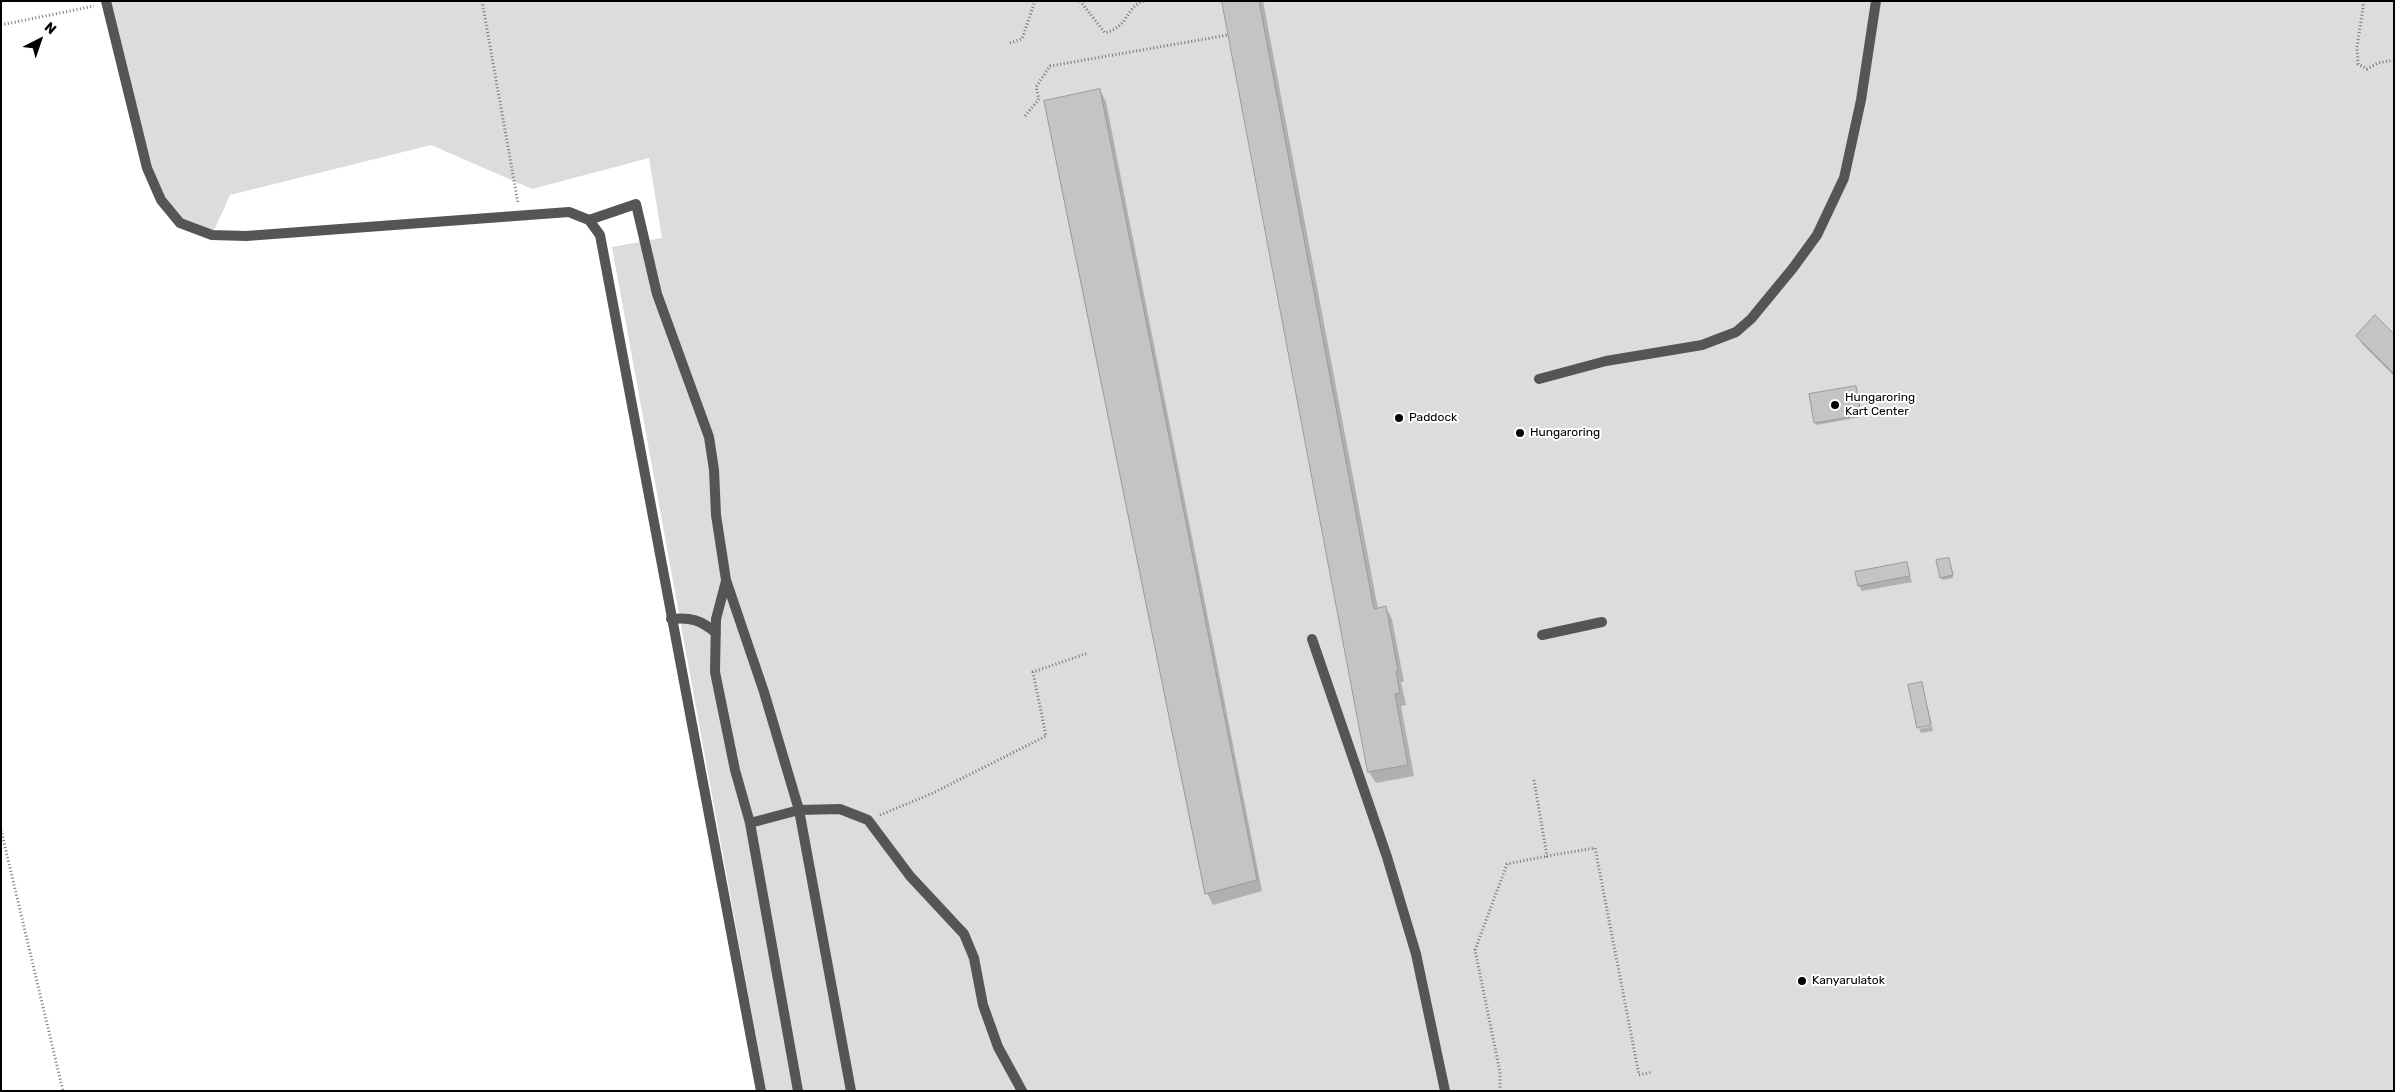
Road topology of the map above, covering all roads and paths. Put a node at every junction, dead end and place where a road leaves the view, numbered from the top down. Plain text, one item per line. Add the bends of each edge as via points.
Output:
1 (482, 1) edge
2 (1034, 1) edge
3 (1080, 1) edge
4 (1144, 1) edge
5 (1876, 1) edge
6 (2364, 1) edge
7 (106, 2) edge
8 (1, 25) edge
9 (1228, 35) dead end
10 (1010, 43) dead end
11 (2394, 60) edge
12 (1025, 116) dead end
13 (520, 216) junction
14 (589, 220) junction
15 (1539, 379) dead end
16 (726, 580) junction
17 (671, 619) junction
18 (1602, 622) dead end
19 (716, 633) junction
20 (1542, 635) dead end
21 (1312, 639) dead end
22 (1088, 653) dead end
23 (1534, 780) dead end
24 (799, 810) junction
25 (868, 820) junction
26 (750, 823) junction
27 (1, 830) edge
28 (1547, 856) junction
29 (1652, 1072) dead end
30 (63, 1091) edge
31 (761, 1091) edge
32 (798, 1091) edge
33 (851, 1091) edge
34 (1022, 1091) edge
35 (1445, 1091) edge
36 (1500, 1091) edge

1 - 13 path
2 - 10 path via 1022,39
3 - 4 path via 1105,33 1119,29 1135,4
5 - 15 street via 1861,100 1844,178 1817,235 1751,319 1736,332 1702,345 1606,362
6 - 11 path via 2358,64 2367,68
7 - 8 path
7 - 13 street via 147,168 161,200 180,223 212,235 246,236
9 - 12 path via 1050,66 1036,87 1039,99
13 - 14 street via 569,212
14 - 16 street via 636,204 658,294 709,436
14 - 17 street via 600,236
16 - 19 street via 716,619
16 - 24 street
17 - 19 street via 693,618
17 - 31 street
18 - 20 street
19 - 26 street via 715,672 735,770
21 - 35 street via 1387,858 1416,954
22 - 25 path via 1033,672 1046,736
23 - 28 path
24 - 25 street via 840,809
24 - 26 street
24 - 33 street
25 - 34 street via 910,876 964,934 974,958 983,1005 998,1047
26 - 32 street
27 - 30 path
28 - 29 path via 1595,848 1639,1075
28 - 36 path via 1507,864 1476,950 1500,1072

